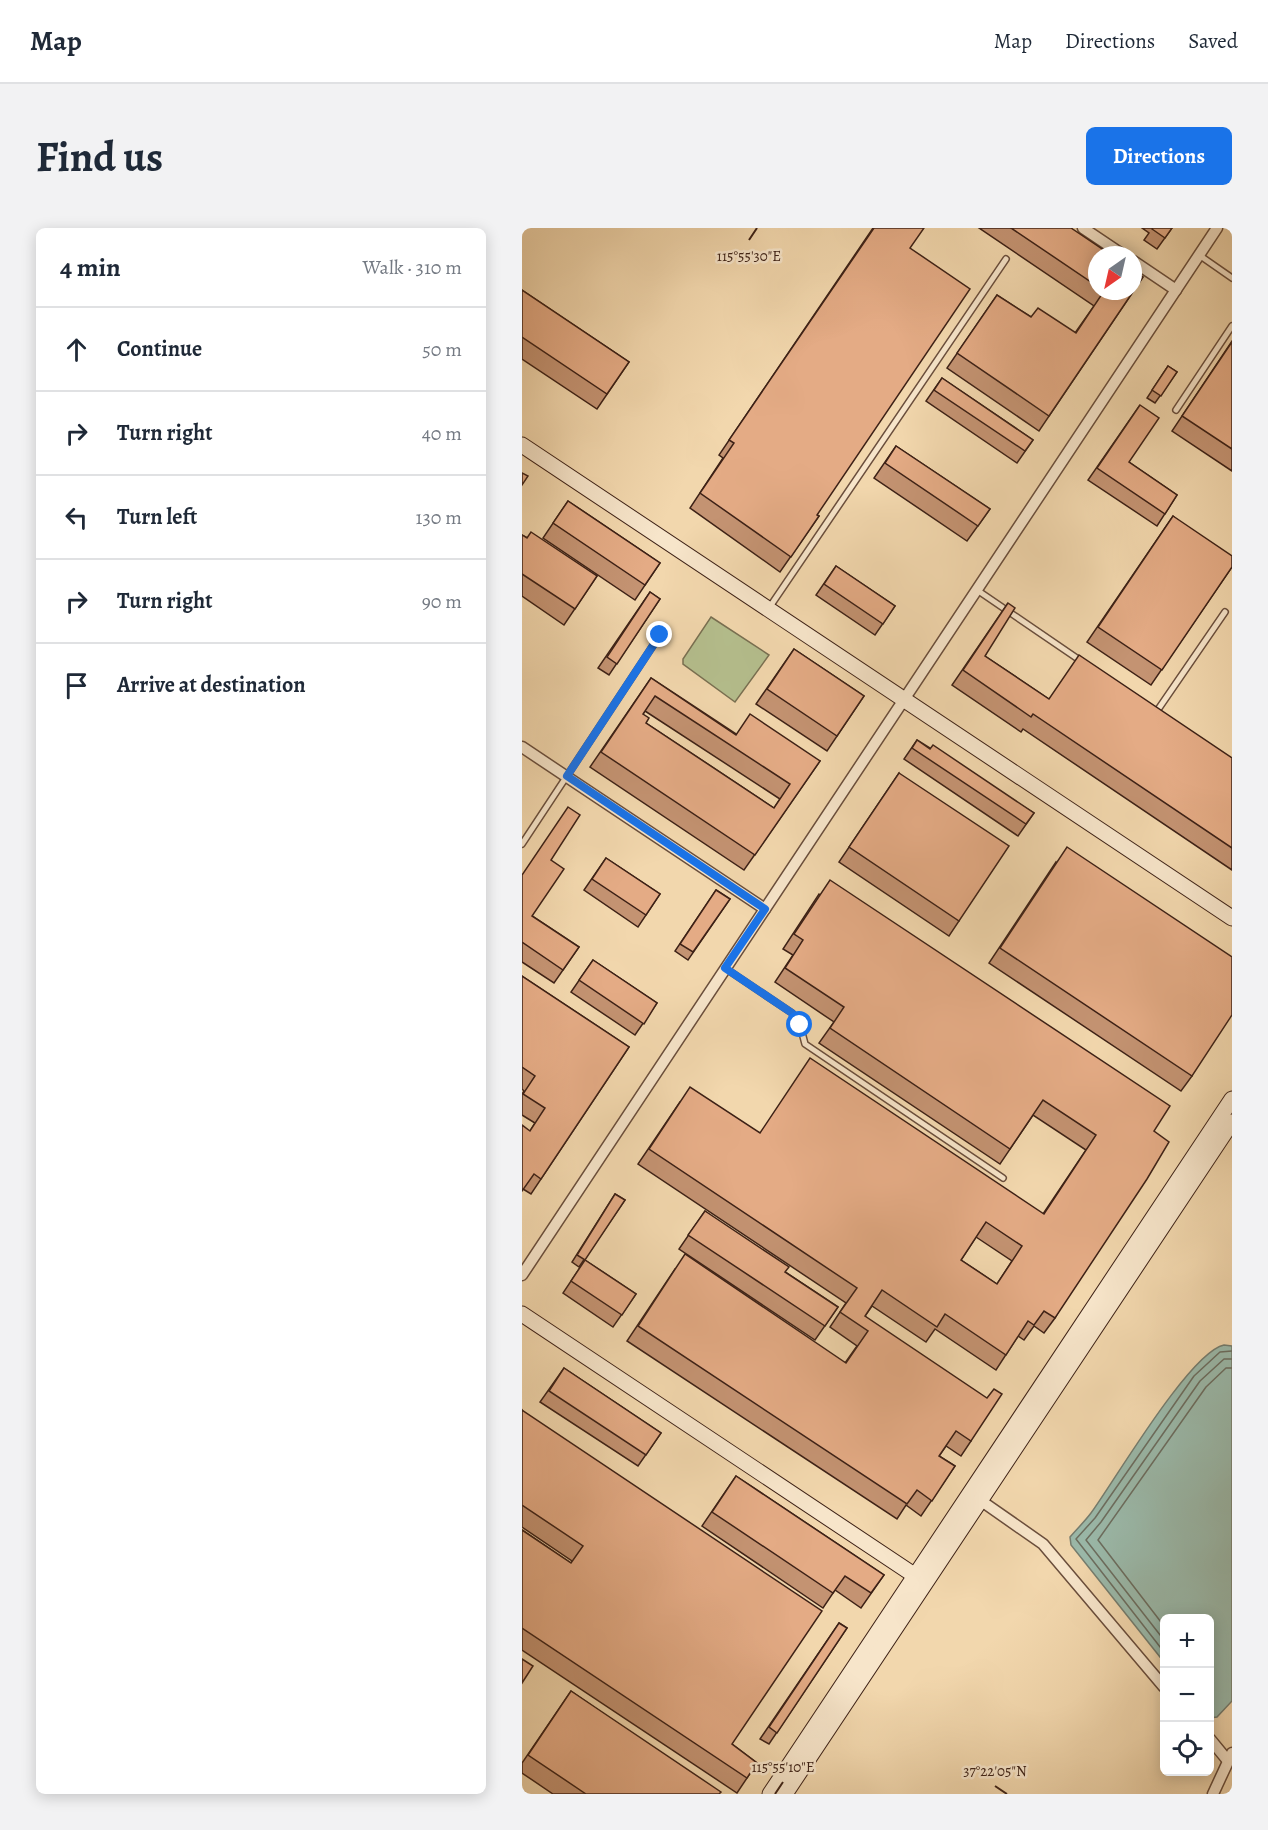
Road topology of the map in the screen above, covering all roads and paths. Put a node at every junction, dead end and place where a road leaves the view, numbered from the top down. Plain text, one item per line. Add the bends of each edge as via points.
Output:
1 (1083, 228) edge
2 (1217, 228) edge
3 (1110, 246) edge
4 (1199, 255) junction
5 (1006, 259) dead end
6 (1142, 267) edge
7 (1232, 278) edge
8 (1176, 290) junction
9 (1232, 326) edge
10 (1176, 410) dead end
11 (522, 445) edge
12 (977, 590) junction
13 (768, 609) junction
14 (1225, 612) dead end
15 (660, 635) dead end
16 (1090, 667) edge
17 (904, 700) junction
18 (1147, 705) edge
19 (1157, 711) junction
20 (1166, 718) edge
21 (522, 747) edge
22 (567, 776) junction
23 (522, 844) edge
24 (765, 909) junction
25 (1232, 918) edge
26 (725, 968) junction
27 (1232, 1099) edge
28 (1232, 1122) edge
29 (1003, 1178) dead end
30 (522, 1275) edge
31 (522, 1314) edge
32 (980, 1500) junction
33 (921, 1579) junction
34 (1160, 1682) edge
35 (1214, 1743) edge
36 (1230, 1757) edge
37 (770, 1794) edge
38 (785, 1794) edge
39 (1213, 1794) edge

1 - 3 street
2 - 4 street
4 - 7 lane
4 - 8 street
5 - 13 lane
6 - 8 street
8 - 12 street
9 - 10 lane
11 - 13 main road
12 - 16 lane
12 - 17 street
13 - 17 main road
14 - 19 lane
15 - 22 lane
17 - 24 street
17 - 25 main road
18 - 19 lane
19 - 20 lane
21 - 22 street
22 - 23 lane
22 - 24 street
24 - 26 street
26 - 29 lane via 792,1013 805,1044
26 - 30 street
27 - 33 main road
28 - 32 main road
31 - 33 main road
32 - 33 main road
32 - 34 street via 1043,1544
33 - 37 main road
33 - 38 main road
35 - 36 street
36 - 39 street

